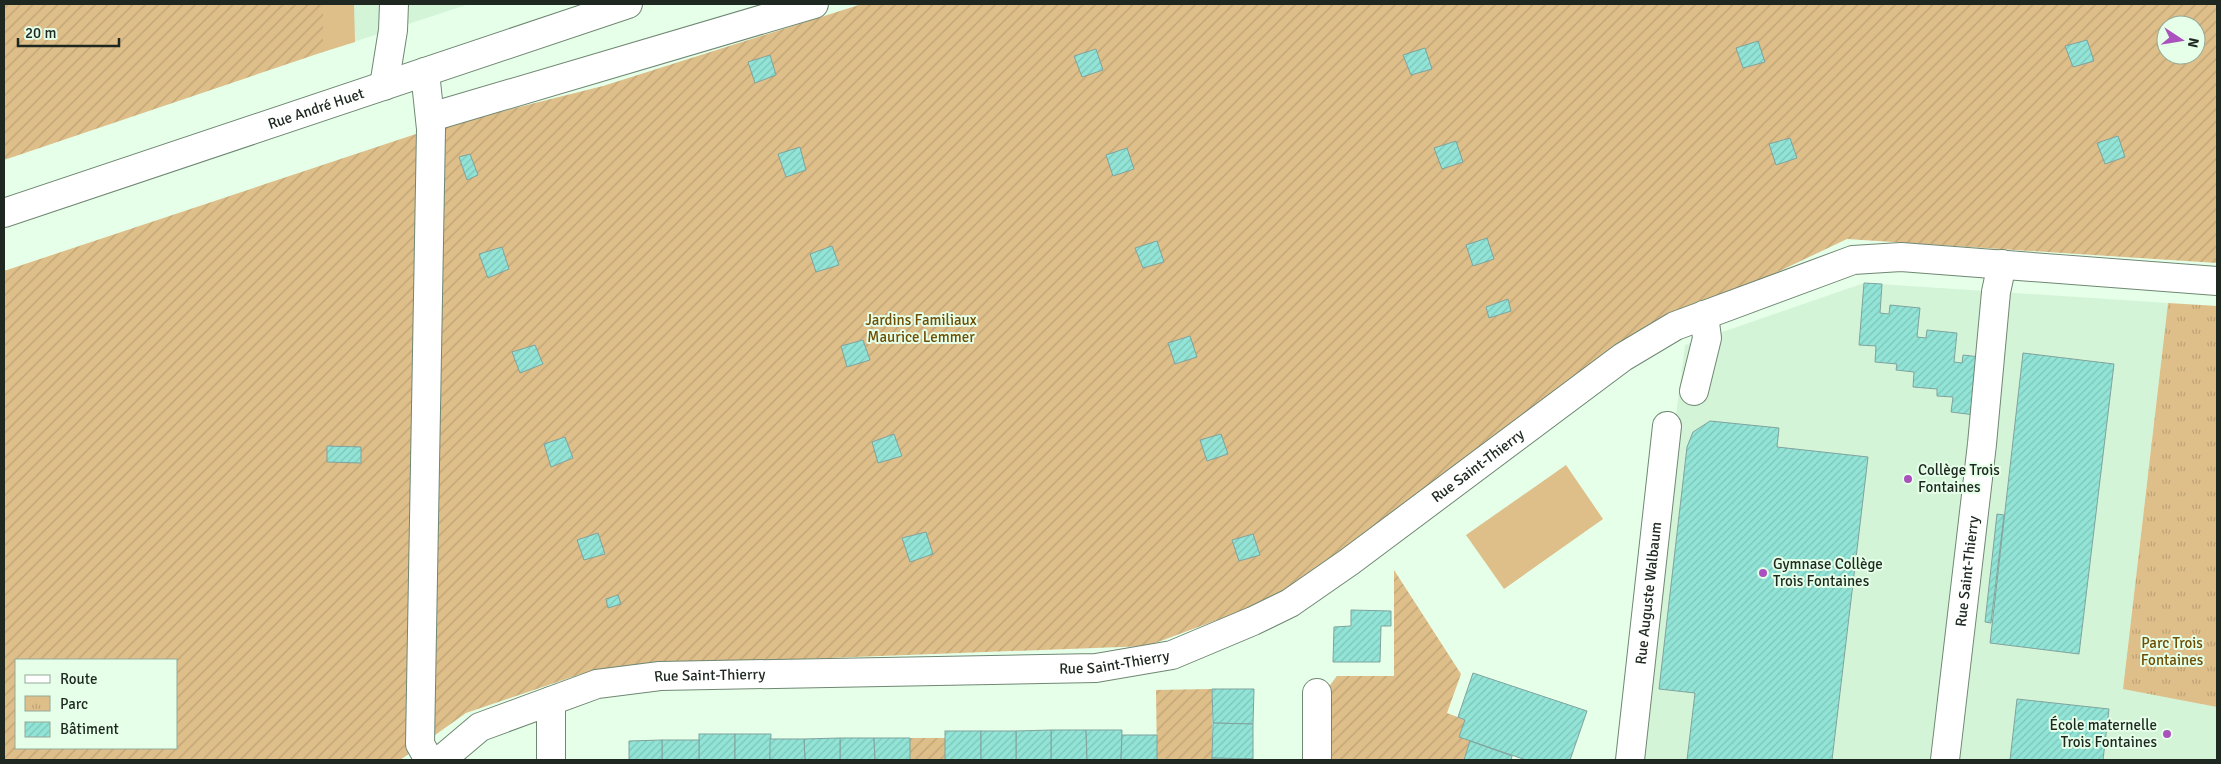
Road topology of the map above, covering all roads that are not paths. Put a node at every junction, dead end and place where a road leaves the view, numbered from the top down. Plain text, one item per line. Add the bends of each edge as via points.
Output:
1 (394, 4) edge
2 (628, 4) edge
3 (814, 4) edge
4 (425, 72) junction
5 (384, 86) junction
6 (430, 117) junction
7 (4, 213) edge
8 (2002, 264) junction
9 (2217, 281) edge
10 (1704, 315) junction
11 (1694, 391) dead end
12 (1667, 426) dead end
13 (1317, 693) dead end
14 (551, 701) junction
15 (429, 760) edge
16 (441, 760) edge
17 (551, 760) edge
18 (1317, 760) edge
19 (1630, 760) edge
20 (1945, 760) edge

1 - 5 street
2 - 4 street, Rue André Huet
3 - 6 street
4 - 5 street, Rue André Huet
4 - 6 street
5 - 7 street, Rue André Huet
6 - 15 street via 420,744
8 - 9 street, Rue Saint-Thierry
8 - 10 street, Rue Saint-Thierry via 1901,257 1853,260
8 - 20 street, Rue Saint-Thierry via 1996,292 1982,444
10 - 11 street via 1707,338
10 - 14 street, Rue Saint-Thierry via 1675,326 1623,358 1290,603 1172,655 1096,668 660,676 597,684
12 - 19 street, Rue Auguste Walbaum
13 - 18 street
14 - 16 street, Rue Saint-Thierry via 480,728
14 - 17 street

